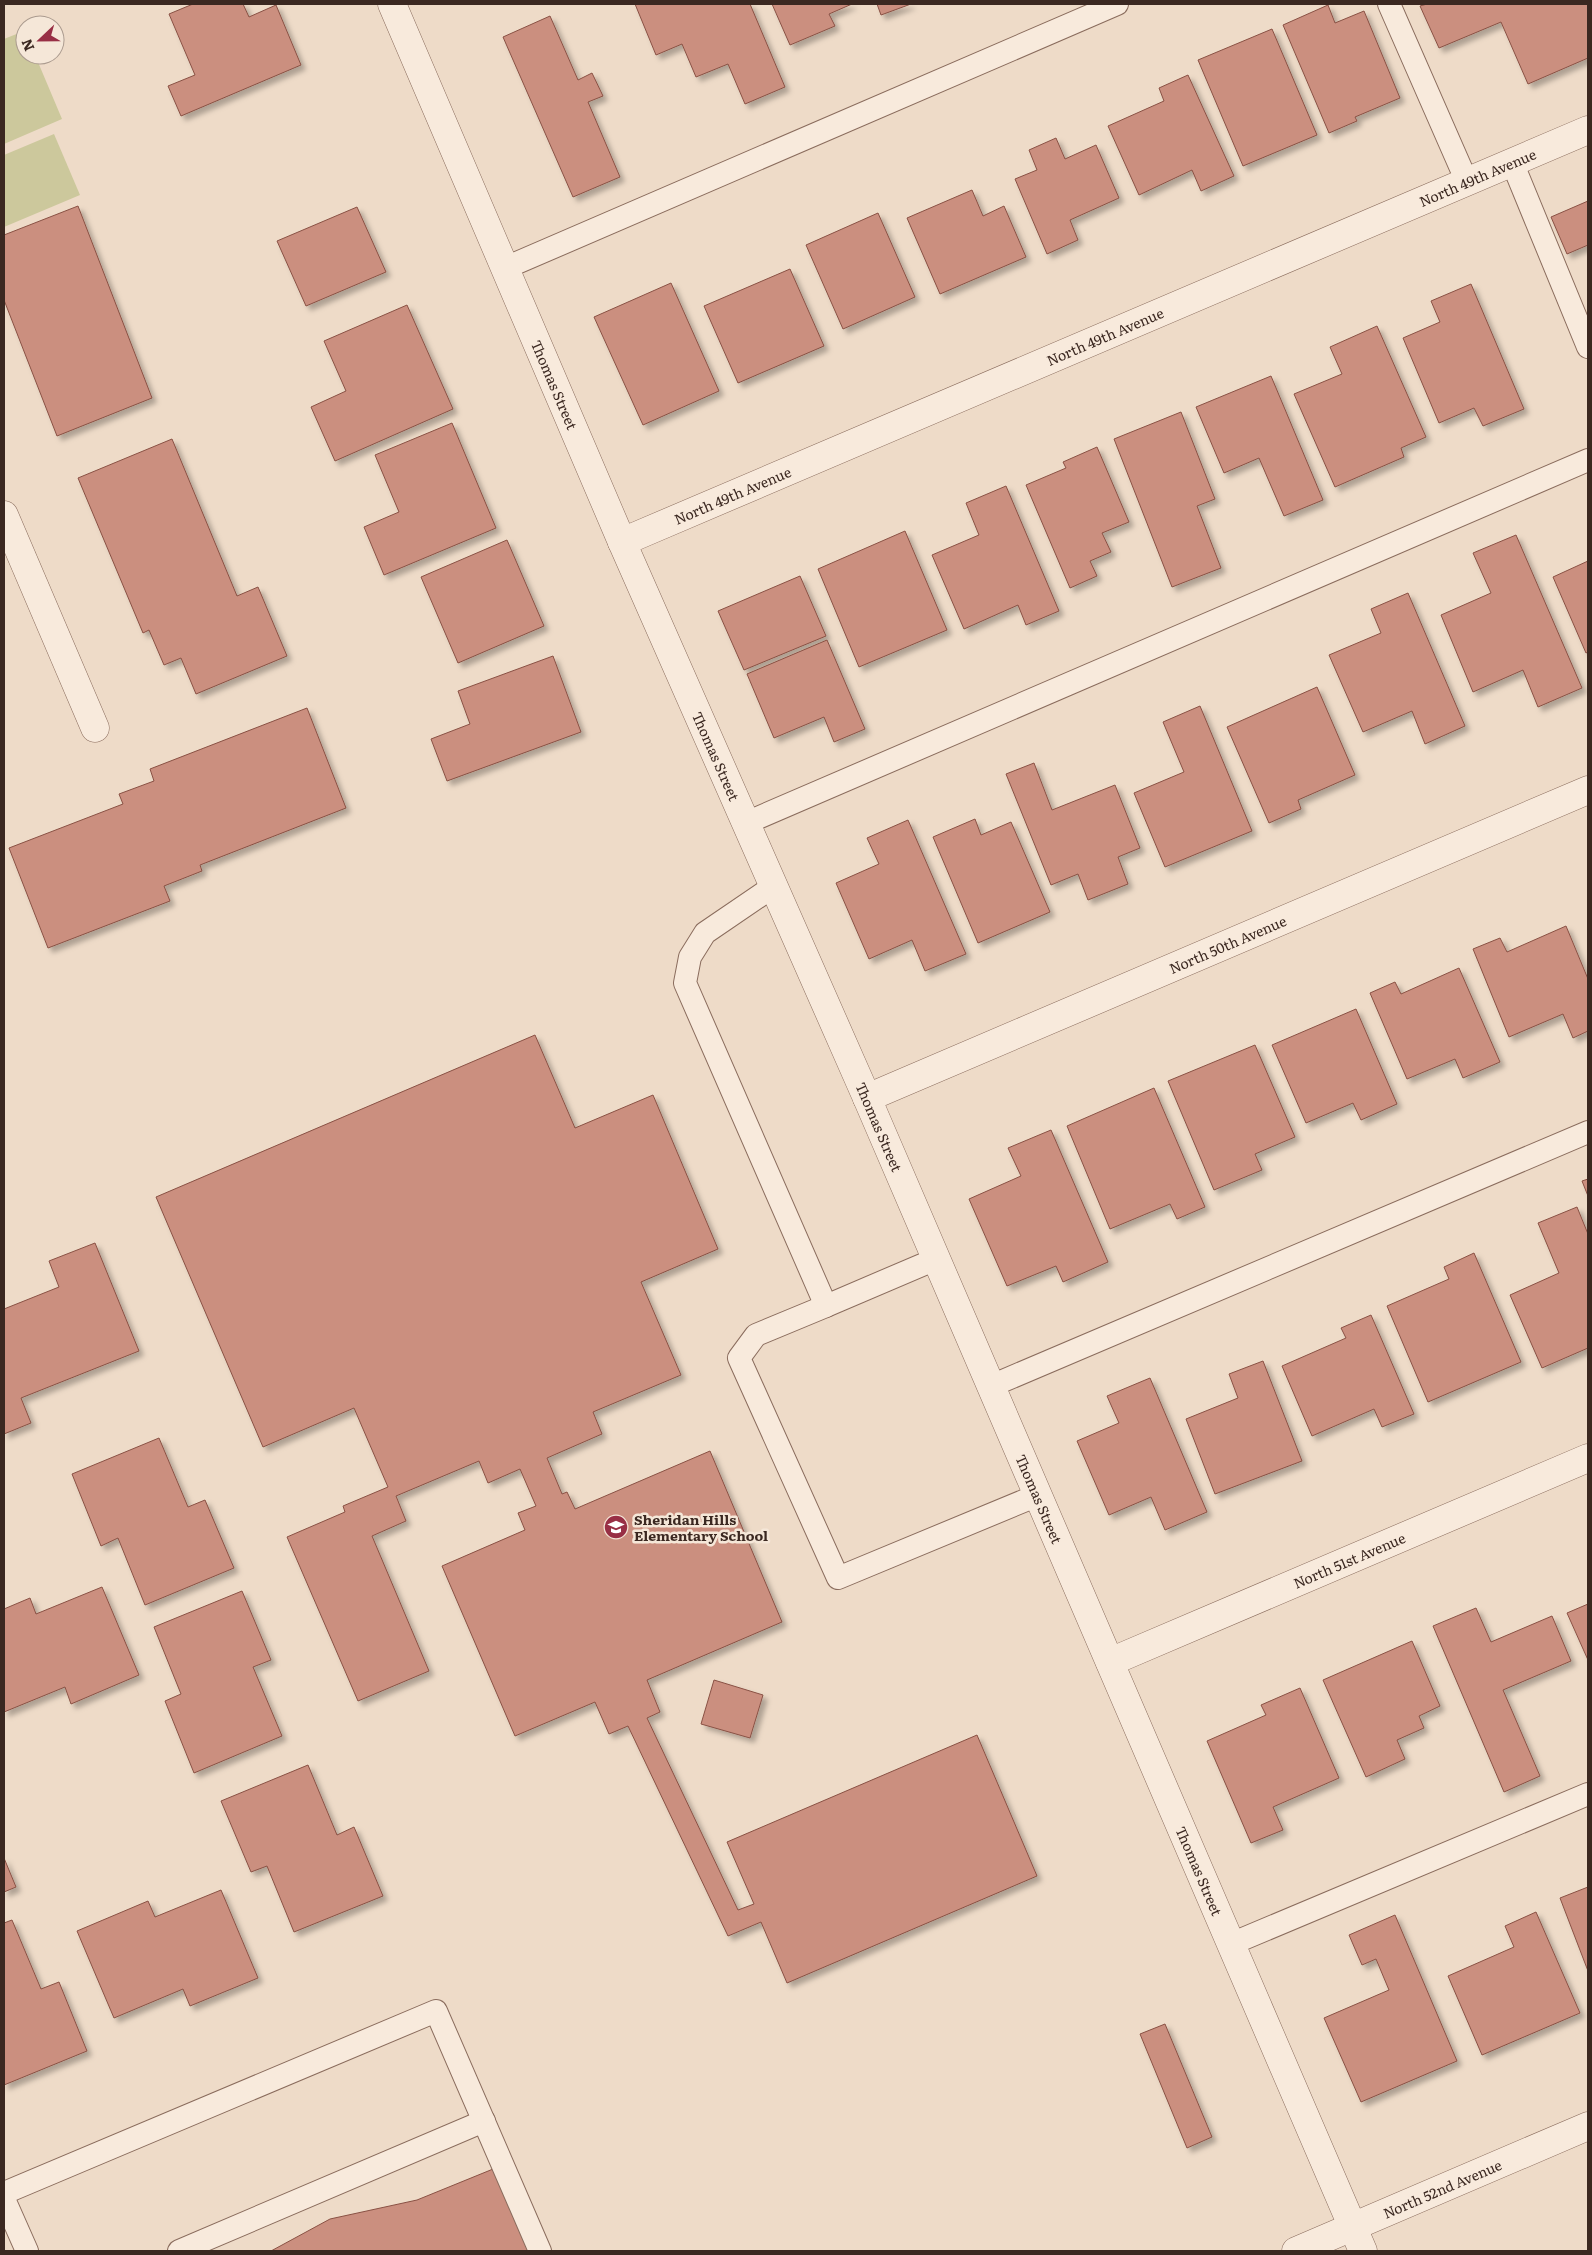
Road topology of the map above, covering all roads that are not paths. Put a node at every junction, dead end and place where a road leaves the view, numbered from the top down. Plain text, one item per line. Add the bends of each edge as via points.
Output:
1 (392, 4) edge
2 (1117, 4) edge
3 (1389, 4) edge
4 (1588, 130) edge
5 (1512, 162) junction
6 (1467, 182) junction
7 (505, 268) junction
8 (1588, 347) edge
9 (1588, 460) edge
10 (4, 515) edge
11 (622, 542) junction
12 (95, 728) dead end
13 (1588, 790) edge
14 (746, 823) junction
15 (774, 886) junction
16 (867, 1098) junction
17 (1588, 1132) edge
18 (936, 1258) junction
19 (826, 1306) junction
20 (992, 1386) junction
21 (1588, 1458) edge
22 (1038, 1495) junction
23 (1110, 1662) junction
24 (1588, 1794) edge
25 (1231, 1944) junction
26 (484, 2121) junction
27 (1588, 2126) edge
28 (4, 2194) edge
29 (4, 2199) edge
30 (1358, 2239) edge
31 (27, 2251) edge
32 (179, 2251) edge
33 (540, 2251) edge
34 (1296, 2251) edge

1 - 7 street, Thomas Street
2 - 7 lane
3 - 6 lane
4 - 5 street, North 49th Avenue
5 - 6 street, North 49th Avenue
5 - 8 lane
6 - 11 street, North 49th Avenue
7 - 11 street, Thomas Street
9 - 14 lane
10 - 12 street
11 - 14 street, Thomas Street
13 - 16 street, North 50th Avenue
14 - 15 street, Thomas Street
15 - 16 street, Thomas Street
15 - 19 lane via 705,933 690,957 685,983
16 - 18 street, Thomas Street
17 - 20 lane
18 - 19 lane
18 - 20 street, Thomas Street
19 - 22 lane via 756,1335 739,1358 838,1578
20 - 22 street, Thomas Street
21 - 23 street, North 51st Avenue
22 - 23 street, Thomas Street
23 - 25 street, Thomas Street
24 - 25 lane
25 - 30 street, Thomas Street
26 - 28 lane via 436,2011
26 - 32 lane
26 - 33 lane
27 - 30 street, North 52nd Avenue
29 - 31 lane
30 - 34 street, North 52nd Avenue

